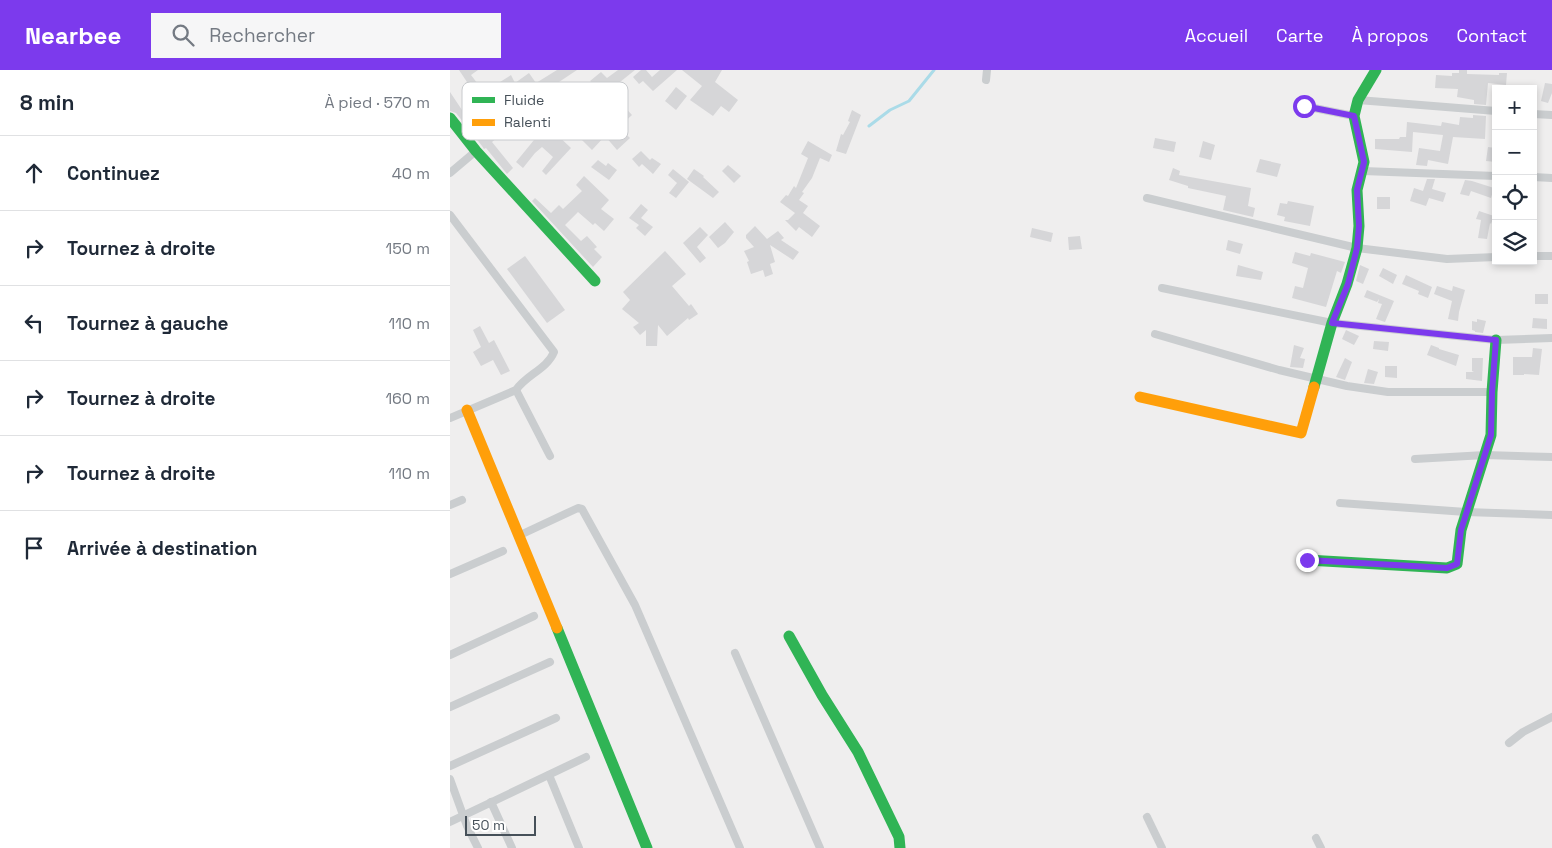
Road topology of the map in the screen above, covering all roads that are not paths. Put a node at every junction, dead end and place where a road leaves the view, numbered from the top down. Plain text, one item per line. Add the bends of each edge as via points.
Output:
1 (987, 70) edge
2 (1376, 70) edge
3 (986, 80) dead end
4 (1358, 100) junction
5 (1304, 106) dead end
6 (1492, 111) edge
7 (1537, 114) edge
8 (1552, 115) edge
9 (1354, 116) junction
10 (450, 118) edge
11 (462, 133) edge
12 (467, 140) edge
13 (476, 151) junction
14 (1362, 171) junction
15 (450, 173) edge
16 (1492, 176) edge
17 (1537, 177) edge
18 (1552, 178) edge
19 (1147, 198) dead end
20 (450, 214) edge
21 (1357, 248) junction
22 (1492, 256) edge
23 (1537, 256) edge
24 (1552, 256) edge
25 (595, 281) dead end
26 (1162, 288) dead end
27 (1332, 323) junction
28 (1155, 334) dead end
29 (1552, 338) edge
30 (1496, 340) junction
31 (1316, 378) junction
32 (516, 390) junction
33 (1492, 392) junction
34 (1140, 397) dead end
35 (467, 410) junction
36 (450, 418) edge
37 (1485, 455) junction
38 (550, 456) dead end
39 (1552, 457) edge
40 (1415, 459) dead end
41 (462, 500) dead end
42 (1340, 503) dead end
43 (450, 505) edge
44 (1466, 512) junction
45 (1552, 515) edge
46 (518, 536) junction
47 (502, 551) dead end
48 (1307, 560) dead end
49 (450, 574) edge
50 (534, 616) dead end
51 (789, 636) dead end
52 (735, 653) dead end
53 (450, 655) edge
54 (550, 662) dead end
55 (450, 707) edge
56 (1552, 717) edge
57 (556, 718) dead end
58 (1509, 743) dead end
59 (586, 757) dead end
60 (450, 766) edge
61 (549, 774) junction
62 (450, 779) edge
63 (491, 802) junction
64 (464, 815) junction
65 (1147, 817) dead end
66 (450, 822) edge
67 (1316, 838) dead end
68 (478, 848) edge
69 (512, 848) edge
70 (579, 848) edge
71 (647, 848) edge
72 (740, 848) edge
73 (820, 848) edge
74 (900, 848) edge
75 (1162, 848) edge
76 (1321, 848) edge

1 - 3 street
2 - 4 street
4 - 6 street
4 - 9 street
5 - 9 street
7 - 8 street
9 - 14 street via 1364,162
10 - 11 street
12 - 13 street
13 - 15 street
13 - 25 street
14 - 16 street
14 - 21 street via 1357,190
17 - 18 street
19 - 21 street
20 - 32 street via 554,352
21 - 22 street via 1447,259
21 - 27 street via 1348,284
23 - 24 street
26 - 27 street
27 - 30 street
27 - 31 street
28 - 31 street
29 - 30 street
30 - 33 street
31 - 33 street via 1388,392
31 - 34 street via 1301,433
32 - 35 street
32 - 38 street
33 - 37 street via 1492,426
35 - 36 street
35 - 46 street
37 - 39 street
37 - 40 street
37 - 44 street
41 - 43 street
42 - 44 street
44 - 45 street
44 - 48 street via 1457,564 1447,568
46 - 71 street
46 - 72 street via 582,509 635,605
47 - 49 street
50 - 53 street
51 - 74 street via 858,752 899,837
52 - 73 street
54 - 55 street
56 - 58 street
57 - 60 street
59 - 61 street
61 - 63 street
61 - 70 street
62 - 64 street
63 - 64 street
63 - 69 street
64 - 66 street
64 - 68 street
65 - 75 street
67 - 76 street

